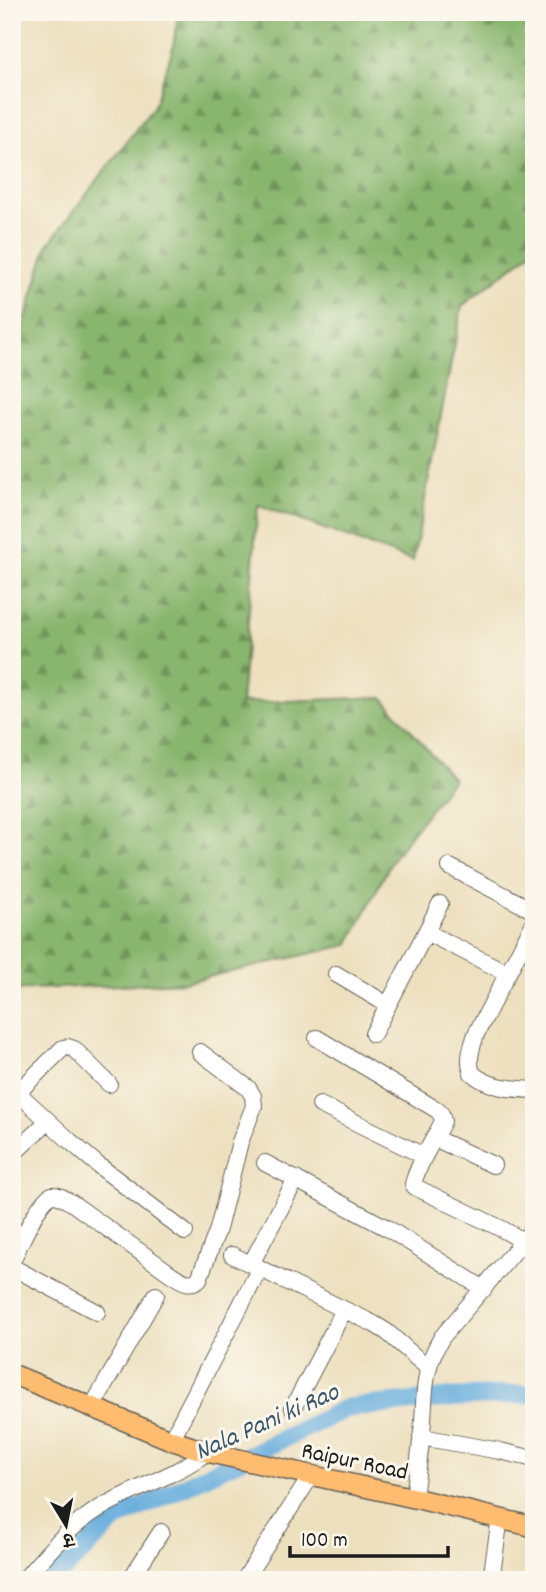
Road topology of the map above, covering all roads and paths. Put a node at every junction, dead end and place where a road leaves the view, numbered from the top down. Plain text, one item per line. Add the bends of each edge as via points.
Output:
1 (450, 867) dead end
2 (440, 904) dead end
3 (534, 911) edge
4 (534, 923) edge
5 (426, 932) junction
6 (507, 973) junction
7 (335, 974) dead end
8 (388, 1005) junction
9 (373, 1034) dead end
10 (317, 1038) dead end
11 (200, 1052) dead end
12 (109, 1084) dead end
13 (534, 1090) edge
14 (15, 1095) edge
15 (320, 1105) dead end
16 (48, 1121) junction
17 (434, 1138) junction
18 (12, 1155) edge
19 (424, 1156) junction
20 (265, 1164) dead end
21 (493, 1165) dead end
22 (296, 1179) junction
23 (534, 1228) edge
24 (185, 1232) dead end
25 (523, 1241) junction
26 (232, 1255) dead end
27 (12, 1261) edge
28 (256, 1266) junction
29 (12, 1267) edge
30 (484, 1289) junction
31 (156, 1295) dead end
32 (344, 1310) junction
33 (97, 1312) dead end
34 (428, 1368) junction
35 (13, 1378) edge
36 (92, 1407) junction
37 (293, 1408) dead end
38 (422, 1429) junction
39 (170, 1440) junction
40 (211, 1453) junction
41 (534, 1459) edge
42 (311, 1476) junction
43 (414, 1498) junction
44 (500, 1518) junction
45 (534, 1527) edge
46 (162, 1532) dead end
47 (24, 1580) edge
48 (130, 1580) edge
49 (244, 1580) edge
50 (491, 1580) edge

1 - 3 street
2 - 5 street
4 - 6 street
5 - 6 street
5 - 8 street
6 - 13 street via 471,1049 470,1067 485,1081
7 - 8 street
8 - 9 street
10 - 17 street via 441,1114 443,1121
11 - 27 street via 247,1088 254,1103 199,1279 187,1283 55,1195 40,1205
12 - 14 street via 68,1047
14 - 16 street
15 - 19 street
16 - 18 street
16 - 24 street
17 - 19 street
17 - 21 street
19 - 25 street via 415,1187
20 - 22 street
22 - 28 street
22 - 30 street via 387,1228
23 - 25 street
25 - 30 street
26 - 28 street
28 - 32 street
28 - 39 street
29 - 33 street
30 - 34 street via 442,1336
31 - 36 street
32 - 34 street via 387,1332
32 - 37 street
34 - 38 street
35 - 36 main road, Raipur Road
36 - 39 main road, Raipur Road
38 - 41 street
38 - 43 street
39 - 40 main road, Raipur Road
40 - 42 main road, Raipur Road
40 - 47 street via 94,1511 59,1540
42 - 43 main road, Raipur Road
42 - 49 street
43 - 44 main road, Raipur Road
44 - 45 main road, Raipur Road
44 - 50 street
46 - 48 street

